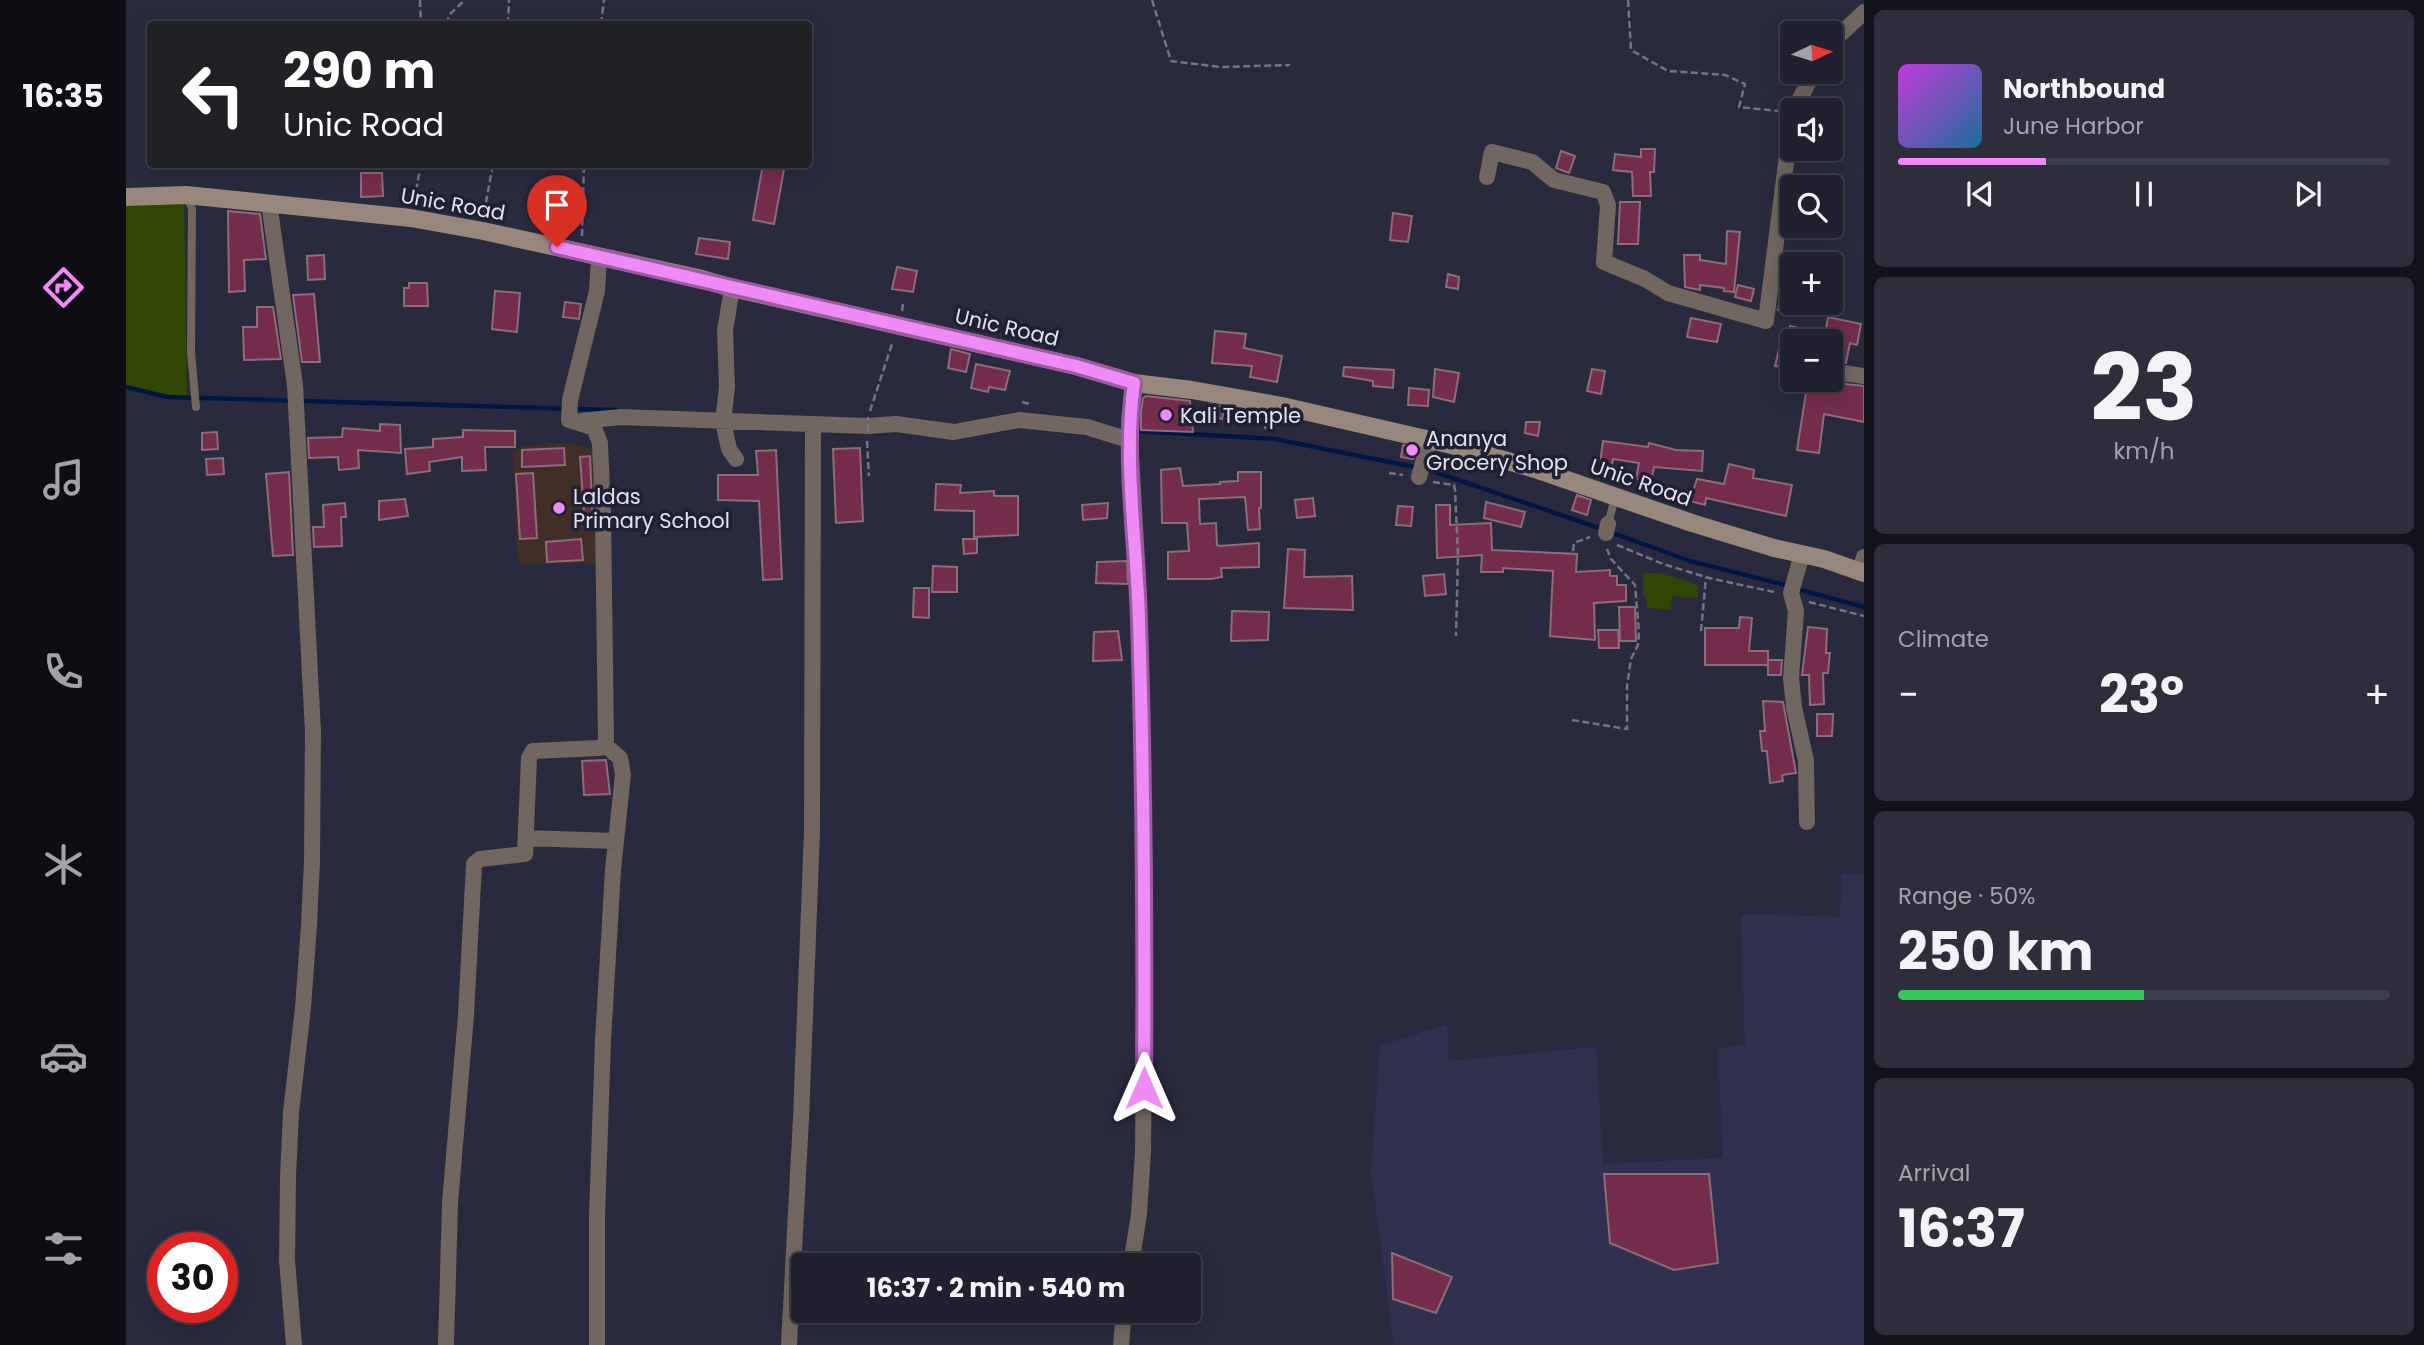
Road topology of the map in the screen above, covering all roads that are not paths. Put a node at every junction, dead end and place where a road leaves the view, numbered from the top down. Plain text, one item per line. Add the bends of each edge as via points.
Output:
1 (1864, 12) edge
2 (1843, 32) edge
3 (1783, 161) edge
4 (1487, 177) dead end
5 (186, 195) junction
6 (126, 197) edge
7 (269, 203) junction
8 (599, 257) junction
9 (732, 288) junction
10 (1843, 373) edge
11 (1864, 376) edge
12 (1134, 383) junction
13 (196, 407) dead end
14 (723, 417) junction
15 (572, 421) junction
16 (813, 425) junction
17 (1129, 440) junction
18 (1427, 449) junction
19 (736, 459) dead end
20 (1419, 477) road end
21 (1615, 498) junction
22 (1606, 534) road end
23 (1802, 554) junction
24 (1863, 567) edge
25 (605, 745) junction
26 (1807, 822) dead end
27 (526, 838) junction
28 (615, 841) junction
29 (1133, 1253) edge
30 (1123, 1323) edge
31 (295, 1345) edge
32 (446, 1345) edge
33 (597, 1345) edge
34 (789, 1345) edge
35 (1121, 1345) edge

1 - 2 street
3 - 4 street via 1766,321 1668,293 1604,262 1608,205 1603,192 1554,180 1532,162 1492,152
5 - 6 main road, Unic Road
5 - 7 main road, Unic Road
5 - 13 lane via 192,209 191,352
7 - 8 main road, Unic Road via 411,218
7 - 31 street via 295,390 313,745 313,862 288,1177 287,1260
8 - 9 main road, Unic Road
8 - 15 street via 597,291 570,400
9 - 12 main road, Unic Road
9 - 14 street via 725,331
10 - 11 street
12 - 17 street
12 - 18 main road, Unic Road via 1353,421
14 - 15 street
14 - 16 street
14 - 19 street via 729,449
15 - 25 street via 594,428 600,443
16 - 17 street via 896,424 954,432 1019,420 1087,427
16 - 34 street via 812,831
17 - 29 street via 1138,578 1145,888 1143,1152
18 - 20 street
18 - 21 main road, Unic Road via 1452,445
21 - 22 lane
21 - 23 main road, Unic Road
23 - 24 main road, Unic Road
23 - 26 street via 1793,587 1797,611 1791,678 1806,761
25 - 27 street via 530,754
25 - 28 street via 620,758 623,774
27 - 28 street
27 - 32 street via 523,855 480,859 473,868 451,1190
28 - 33 street via 598,1174
30 - 35 street

